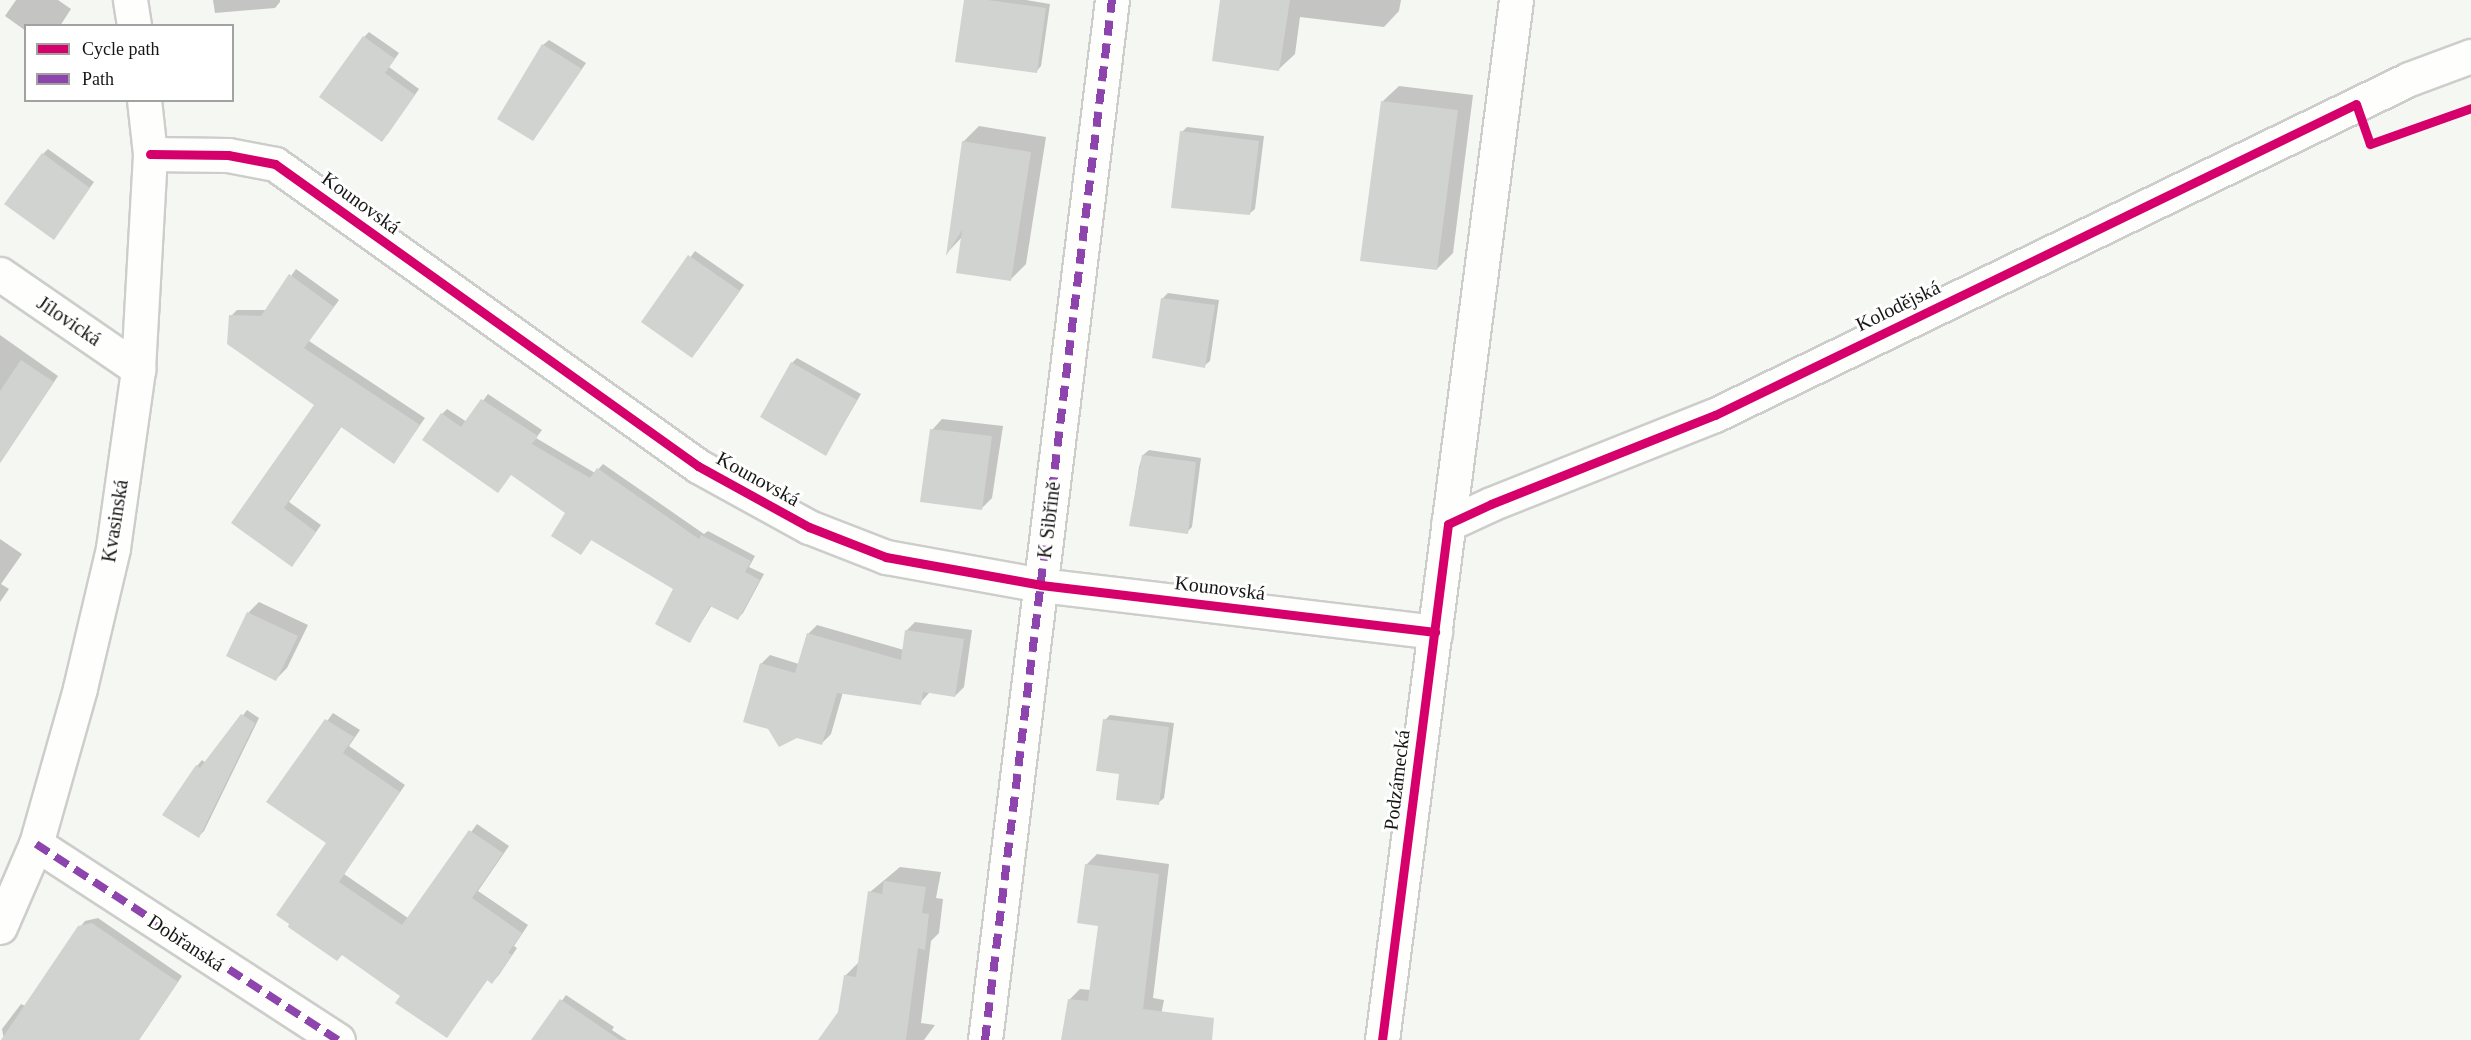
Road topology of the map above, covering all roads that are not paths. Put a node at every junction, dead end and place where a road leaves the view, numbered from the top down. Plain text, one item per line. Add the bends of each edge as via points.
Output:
1 (130, 0) edge
2 (1112, 0) edge
3 (1516, 0) edge
4 (134, 24) edge
5 (2471, 56) edge
6 (144, 102) edge
7 (150, 154) junction
8 (0, 274) edge
9 (138, 369) junction
10 (1448, 524) junction
11 (1041, 585) junction
12 (1435, 632) junction
13 (36, 844) junction
14 (0, 927) edge
15 (338, 1040) edge
16 (985, 1040) edge
17 (1382, 1040) edge

1 - 4 street
2 - 11 street, K Sibřině
3 - 10 street, Podzámecká
5 - 10 street, Kolodějská via 2409,79 1714,415
6 - 7 street, Kvasinská
7 - 9 street, Kvasinská
7 - 11 street, Kounovská via 228,155 275,164 698,466 809,527 886,557
8 - 9 street, Jílovická
9 - 13 street, Kvasinská via 112,548 80,688
10 - 12 street, Podzámecká
11 - 12 street, Kounovská
11 - 16 street, K Sibřině
12 - 17 street, Podzámecká
13 - 14 street, Kvasinská
13 - 15 street, Dobřanská

